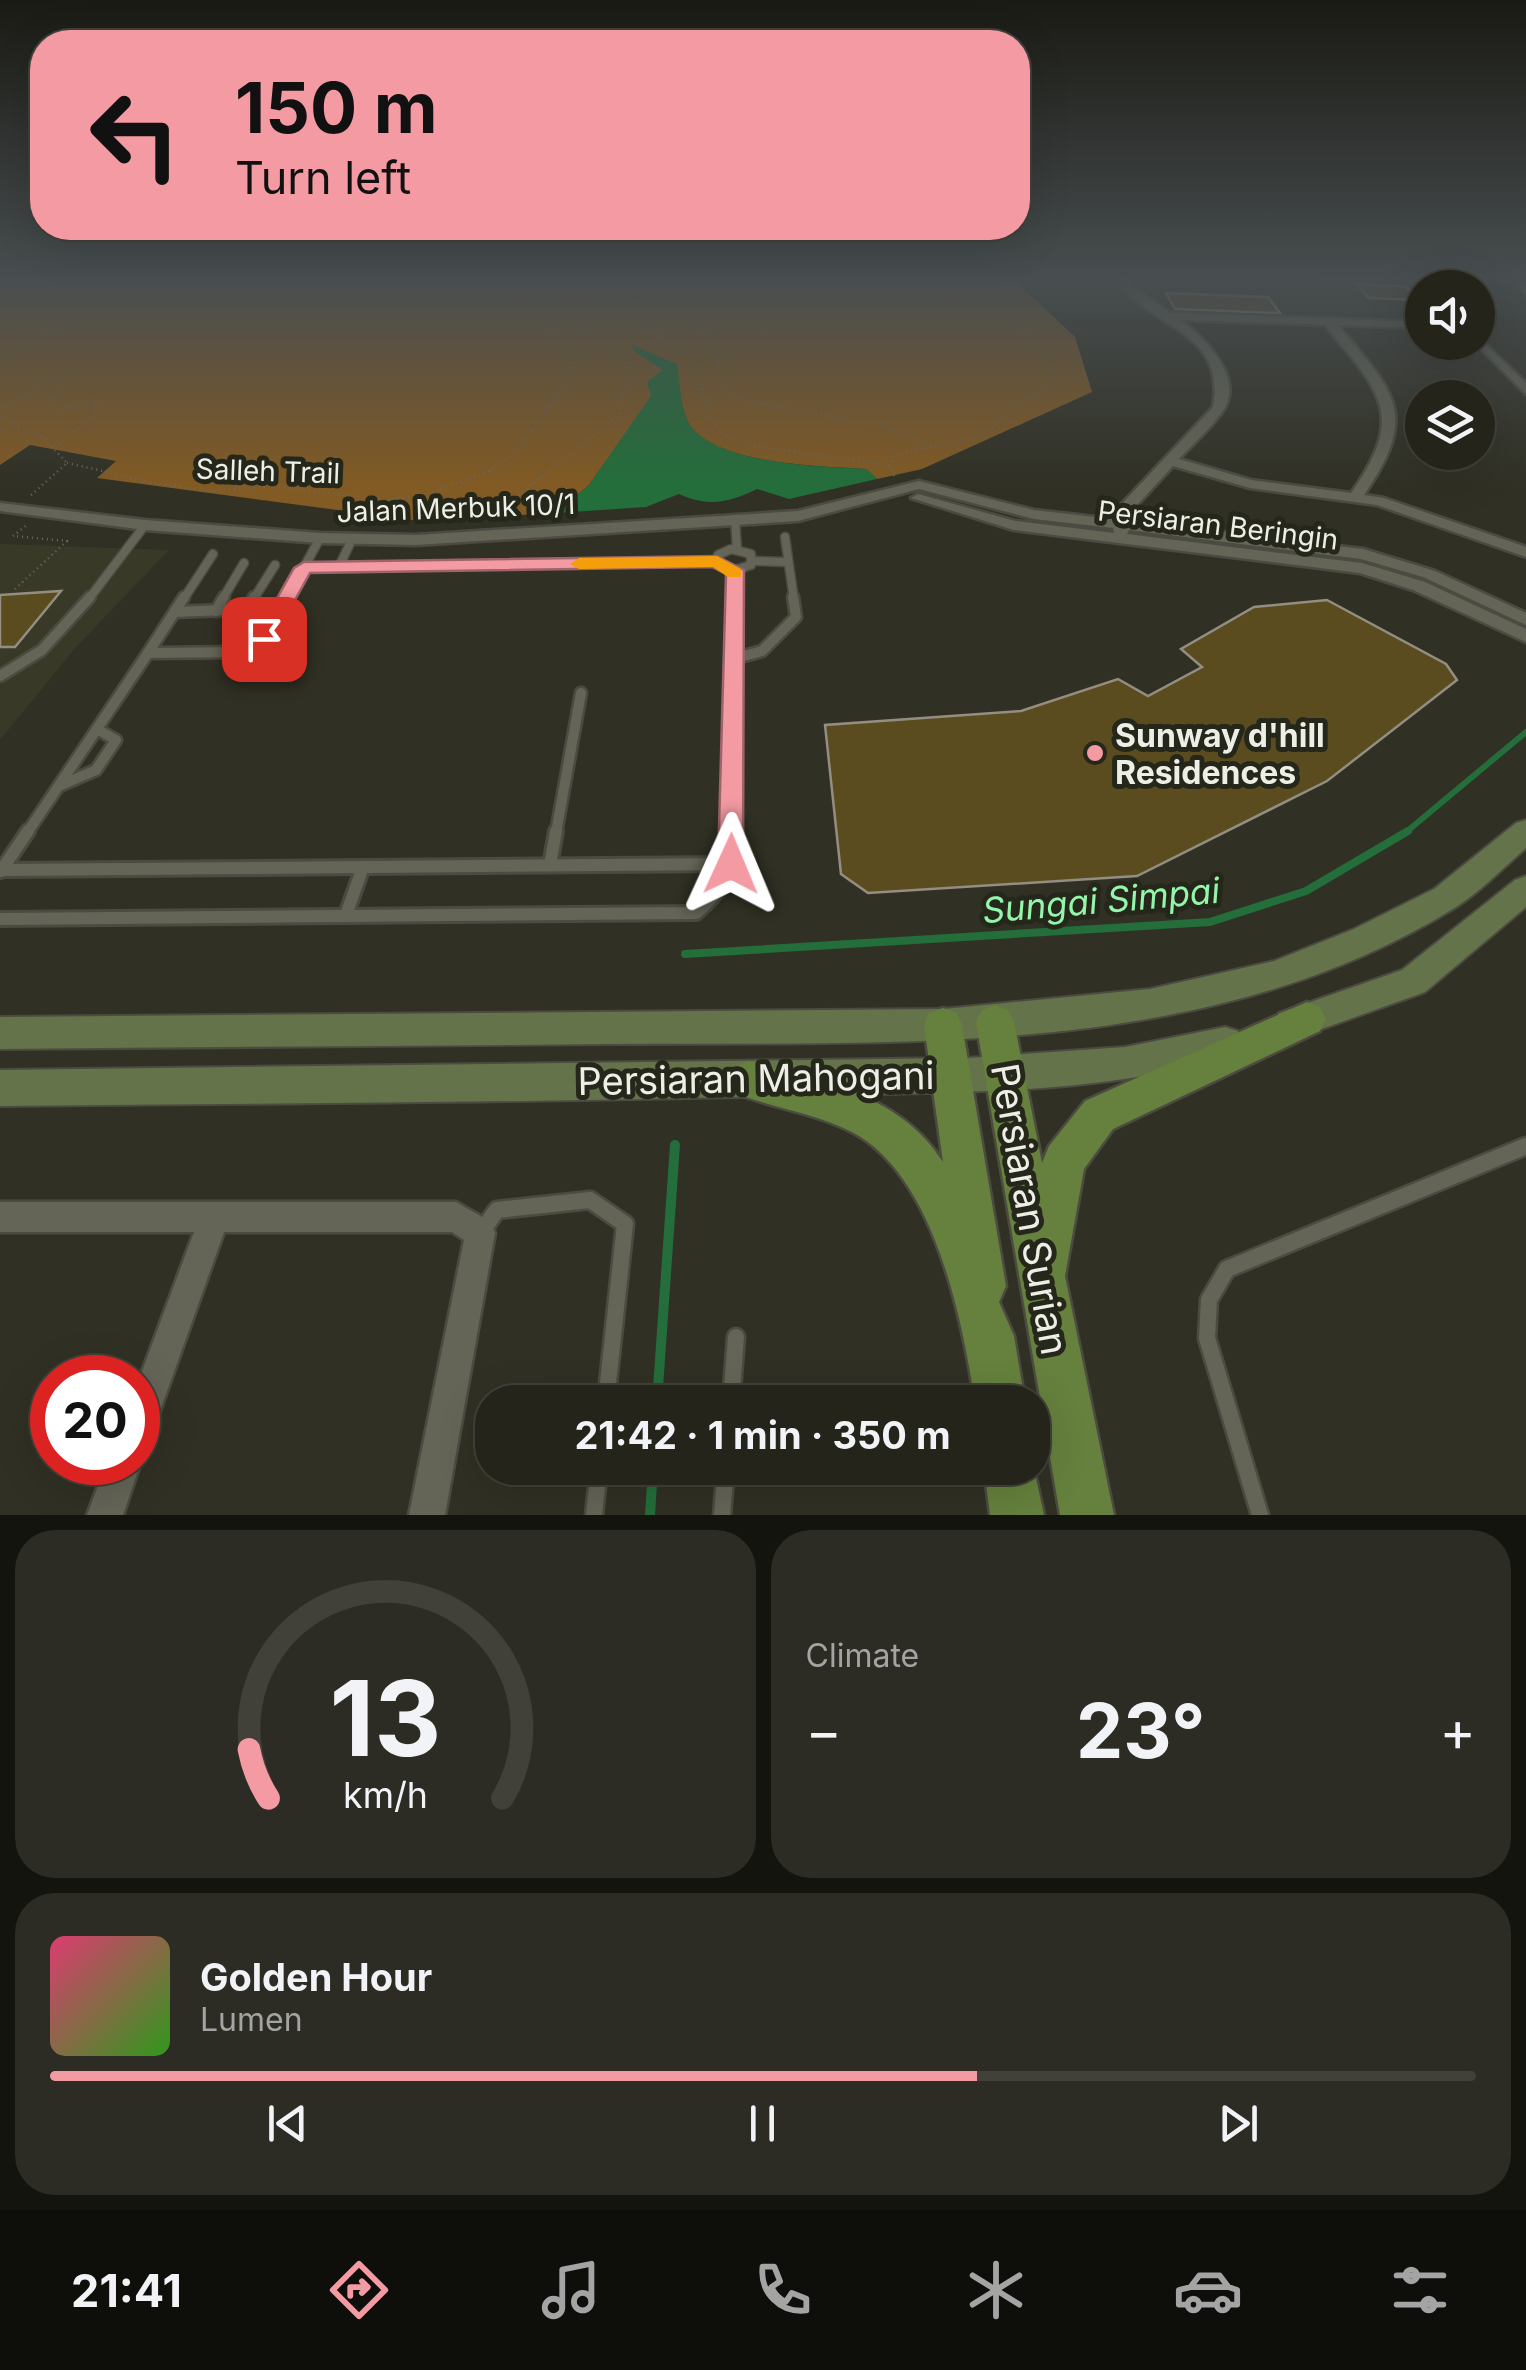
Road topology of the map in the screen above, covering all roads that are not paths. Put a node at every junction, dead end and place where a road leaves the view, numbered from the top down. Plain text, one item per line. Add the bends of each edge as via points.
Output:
1 (1206, 347) edge
2 (1347, 347) edge
3 (1495, 358) edge
4 (1526, 390) edge
5 (1171, 461) junction
6 (902, 488) joint
7 (1356, 496) junction
8 (4, 508) edge
9 (735, 519) junction
10 (145, 524) junction
11 (1120, 525) junction
12 (785, 537) dead end
13 (320, 538) junction
14 (352, 540) junction
15 (737, 549) junction
16 (1526, 552) edge
17 (213, 554) dead end
18 (753, 561) junction
19 (717, 562) junction
20 (788, 562) junction
21 (244, 563) dead end
22 (275, 565) dead end
23 (304, 568) junction
24 (338, 568) junction
25 (735, 570) junction
26 (216, 611) junction
27 (175, 612) junction
28 (1526, 620) edge
29 (1526, 636) edge
30 (148, 653) junction
31 (734, 659) junction
32 (0, 676) edge
33 (582, 692) dead end
34 (97, 729) junction
35 (57, 787) junction
36 (1526, 831) edge
37 (731, 864) junction
38 (550, 865) junction
39 (363, 867) junction
40 (0, 871) edge
41 (1526, 889) edge
42 (346, 916) junction
43 (0, 918) edge
44 (1307, 1019) junction
45 (995, 1022) junction
46 (943, 1025) junction
47 (0, 1032) edge
48 (1004, 1073) junction
49 (951, 1074) junction
50 (749, 1080) junction
51 (0, 1088) edge
52 (1526, 1146) edge
53 (215, 1216) junction
54 (0, 1217) edge
55 (480, 1233) junction
56 (1043, 1284) junction
57 (736, 1337) dead end
58 (160, 1365) edge
59 (997, 1379) edge
60 (608, 1385) edge
61 (732, 1385) edge
62 (116, 1485) edge
63 (597, 1485) edge
64 (725, 1485) edge
65 (1013, 1485) edge
66 (105, 1515) edge
67 (428, 1515) edge
68 (594, 1515) edge
69 (722, 1515) edge
70 (1018, 1515) edge
71 (1086, 1515) edge
72 (1260, 1515) edge

1 - 5 street via 1222,375 1223,395
2 - 7 street via 1384,400 1390,430
3 - 4 street
5 - 7 street via 1250,484
5 - 11 street
6 - 9 street, Jalan Merbuk 10/1 via 798,516
6 - 11 street, Persiaran Beringin via 1014,525
7 - 16 street
8 - 10 street, Jalan Merbuk 10/1
9 - 14 street, Jalan Merbuk 10/1
9 - 15 lane
10 - 13 street, Jalan Merbuk 10/1
10 - 32 lane via 60,631 22,668
11 - 28 street, Persiaran Beringin via 1364,554 1429,574
11 - 29 street, Persiaran Beringin via 1362,568 1419,586
12 - 20 lane
13 - 14 street, Jalan Merbuk 10/1
13 - 23 lane
14 - 24 lane
15 - 18 lane
15 - 19 lane via 722,552
17 - 27 lane
18 - 20 lane
18 - 25 lane
19 - 24 lane
19 - 25 lane
20 - 31 lane via 796,617 762,652
21 - 26 lane
22 - 26 lane via 246,609
23 - 24 lane
23 - 30 lane via 253,648
25 - 31 lane
26 - 27 lane
27 - 30 lane
30 - 34 lane
31 - 37 lane
33 - 38 lane
34 - 35 lane
34 - 35 lane via 116,740 86,777
35 - 40 lane
36 - 45 main road, Persiaran Mahogani via 1445,898 1276,976 1150,1006
37 - 38 lane
37 - 42 lane via 721,891 696,912
38 - 39 lane
39 - 40 lane
39 - 42 lane
41 - 44 main road, Persiaran Mahogani via 1414,982
42 - 43 lane
44 - 48 main road, Persiaran Mahogani via 1170,1060
44 - 56 main road via 1099,1115 1064,1162
45 - 46 main road, Persiaran Mahogani
45 - 48 main road, Persiaran Surian
46 - 47 main road, Persiaran Mahogani
46 - 49 main road, Persiaran Surian
48 - 49 main road, Persiaran Mahogani
48 - 56 main road, Persiaran Surian
49 - 50 main road, Persiaran Mahogani
49 - 59 main road, Persiaran Surian
50 - 51 main road, Persiaran Mahogani
50 - 59 main road via 849,1109 900,1140 933,1183
52 - 72 lane via 1227,1269 1209,1300 1207,1338
53 - 54 street
53 - 55 street via 456,1217
53 - 58 street
55 - 60 lane via 497,1210 590,1200 625,1224
55 - 67 street
56 - 71 main road, Persiaran Surian
57 - 61 lane
62 - 66 street
63 - 68 lane
64 - 69 lane
65 - 70 main road

